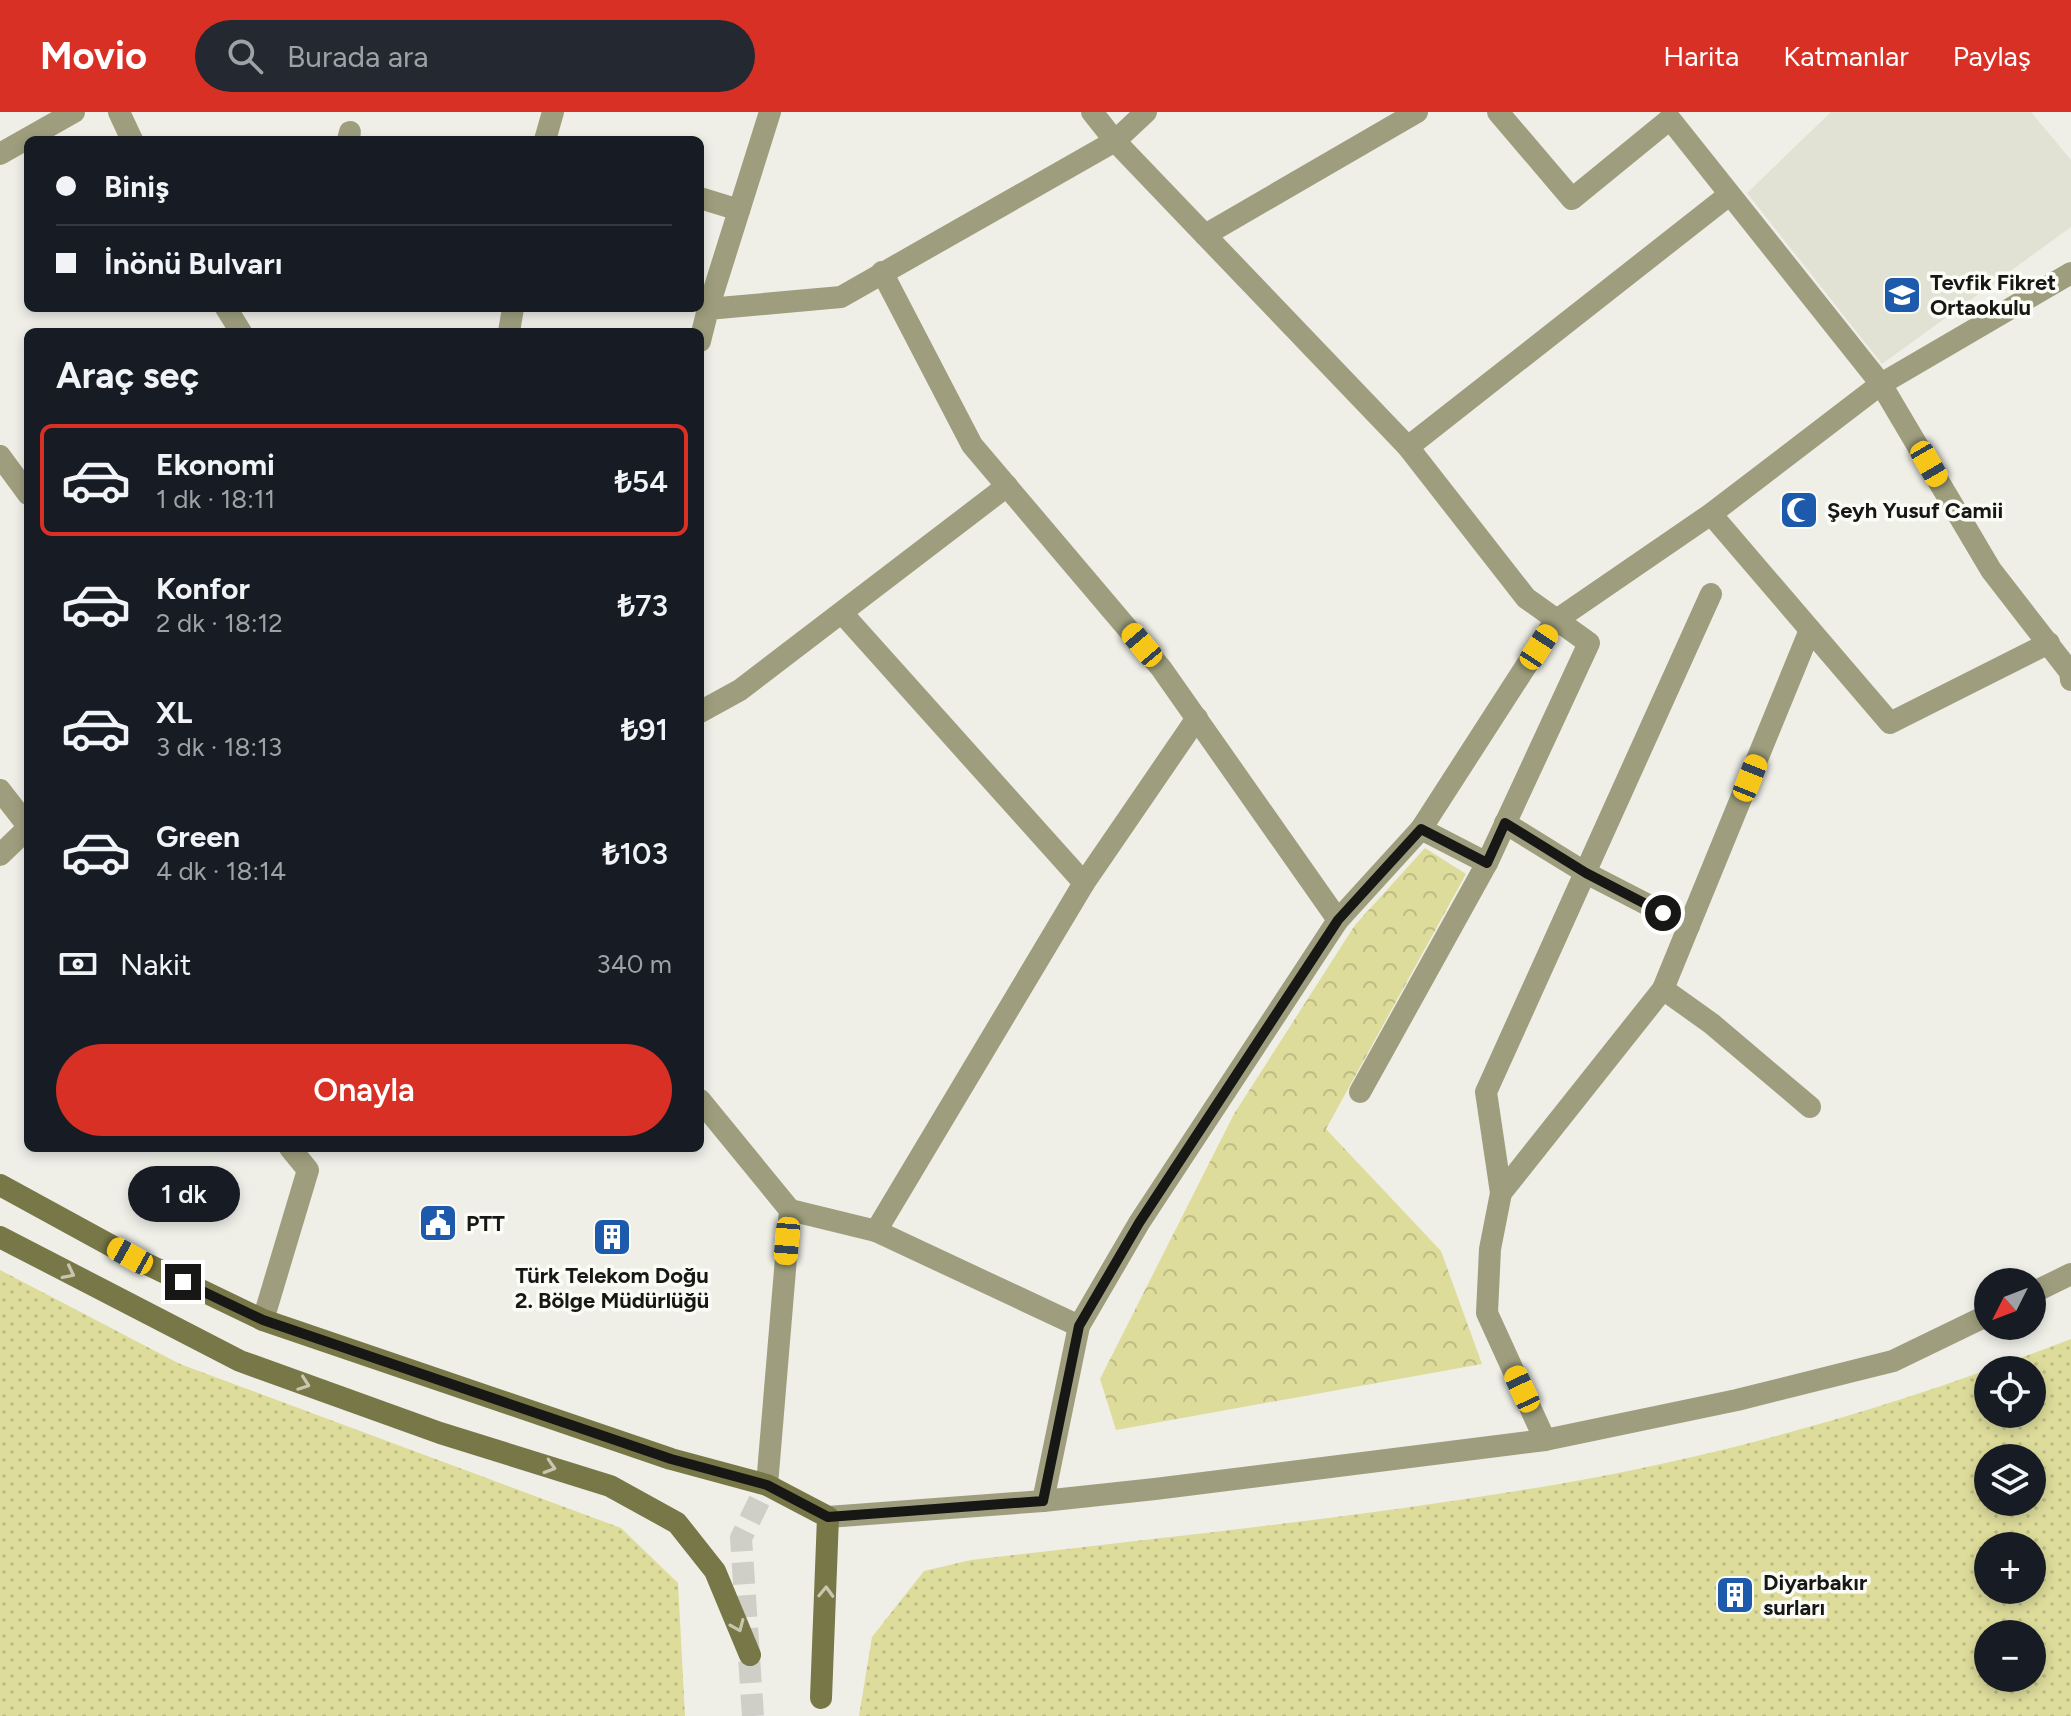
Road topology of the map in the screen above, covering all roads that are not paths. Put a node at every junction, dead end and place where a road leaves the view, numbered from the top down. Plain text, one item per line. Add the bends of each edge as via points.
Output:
1 (74, 112) edge
2 (119, 112) edge
3 (553, 112) edge
4 (770, 112) edge
5 (1092, 112) edge
6 (1146, 112) edge
7 (1417, 112) edge
8 (1498, 112) edge
9 (32, 136) edge
10 (130, 136) edge
11 (546, 136) edge
12 (24, 140) edge
13 (1115, 141) junction
14 (0, 154) edge
15 (1729, 195) junction
16 (704, 199) edge
17 (739, 210) junction
18 (1205, 235) junction
19 (882, 272) junction
20 (2071, 273) edge
21 (708, 309) junction
22 (703, 328) edge
23 (1881, 384) junction
24 (1408, 447) junction
25 (0, 456) edge
26 (1007, 486) junction
27 (24, 489) edge
28 (1711, 514) junction
29 (1711, 594) dead end
30 (842, 613) junction
31 (1555, 621) junction
32 (1810, 630) junction
33 (2049, 643) junction
34 (2071, 680) edge
35 (704, 710) edge
36 (1197, 718) junction
37 (0, 790) edge
38 (24, 822) edge
39 (1505, 823) junction
40 (1421, 829) junction
41 (24, 831) edge
42 (0, 855) edge
43 (1487, 863) junction
44 (1586, 873) junction
45 (1084, 883) junction
46 (1338, 920) junction
47 (1689, 926) junction
48 (1663, 989) junction
49 (1360, 1092) dead end
50 (704, 1105) edge
51 (1810, 1107) dead end
52 (311, 1159) edge
53 (0, 1185) edge
54 (1501, 1193) junction
55 (790, 1210) junction
56 (876, 1231) junction
57 (0, 1237) edge
58 (2071, 1274) edge
59 (2046, 1286) edge
60 (263, 1320) junction
61 (1974, 1322) edge
62 (1079, 1326) junction
63 (1545, 1440) junction
64 (767, 1485) junction
65 (1043, 1501) junction
66 (828, 1517) junction
67 (750, 1655) dead end
68 (821, 1698) dead end

1 - 9 street
2 - 10 street
3 - 11 street
4 - 17 street
5 - 13 street
6 - 13 street
7 - 18 street
8 - 15 street via 1572,199 1670,119
12 - 14 street
13 - 18 street
13 - 19 street
15 - 23 street
15 - 24 street
16 - 17 street
17 - 21 street
18 - 24 street
19 - 21 street via 841,297
19 - 26 street via 972,445
20 - 23 street
21 - 22 street
23 - 28 street
23 - 33 street via 1991,570
24 - 31 street via 1526,598
25 - 27 street
26 - 30 street
26 - 36 street
28 - 31 street
28 - 32 street
29 - 44 street
30 - 35 street via 740,690
30 - 45 street
31 - 39 street via 1589,643
31 - 40 street
32 - 33 street via 1890,723
32 - 47 street
33 - 34 street
36 - 45 street
36 - 46 street
37 - 38 street
39 - 43 street
39 - 44 street
40 - 43 street
40 - 46 street
41 - 42 street
43 - 49 street
44 - 47 street
44 - 54 street via 1486,1092
45 - 56 street
46 - 62 street via 1139,1223
47 - 48 street
48 - 51 street
48 - 54 street
50 - 55 street
52 - 60 street
53 - 60 main road
54 - 63 street via 1490,1249 1487,1313
55 - 56 street
55 - 64 street
56 - 62 street
57 -> 67 main road via 240,1361 440,1433 610,1486 677,1523 715,1571
58 - 59 street
60 - 64 main road via 671,1459
61 - 63 street via 1893,1361
62 - 65 street
63 - 65 street
64 - 66 main road
65 - 66 street
68 -> 66 main road

